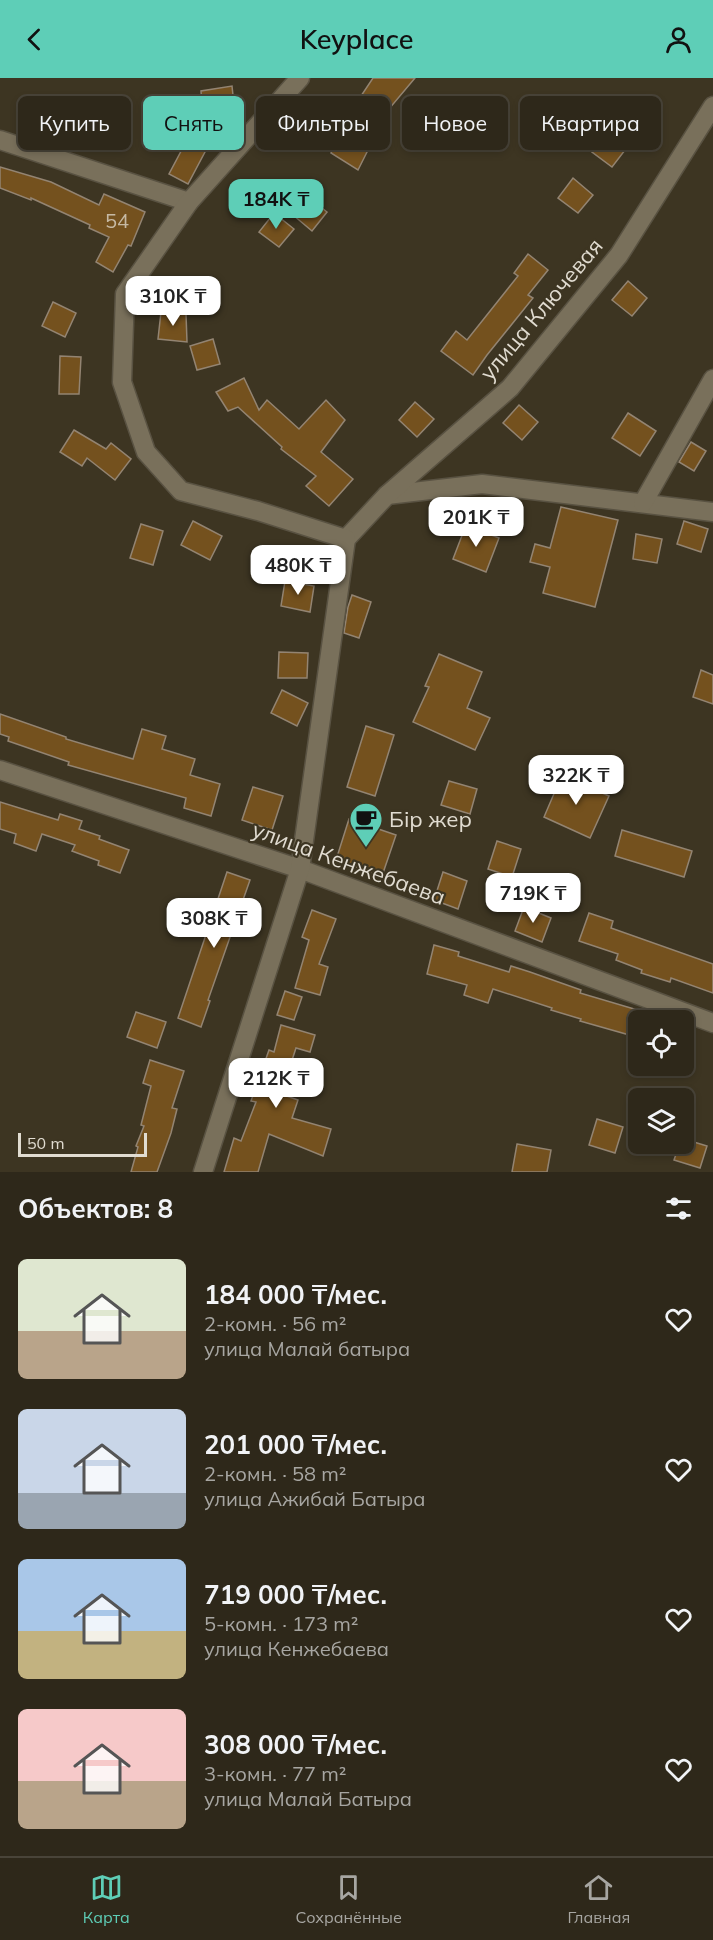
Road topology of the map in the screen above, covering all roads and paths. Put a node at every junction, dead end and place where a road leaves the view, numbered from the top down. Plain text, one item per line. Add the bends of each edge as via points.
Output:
1 (300, 78) edge
2 (713, 106) edge
3 (0, 140) edge
4 (189, 202) junction
5 (713, 379) edge
6 (387, 495) junction
7 (643, 503) junction
8 (713, 512) edge
9 (346, 539) junction
10 (0, 770) edge
11 (300, 869) junction
12 (713, 1023) edge
13 (203, 1172) edge

1 - 4 street
2 - 6 street, улица Ключевая via 619,255 510,388
3 - 4 street
4 - 9 street via 124,294 122,382 146,452 181,491
5 - 7 street
6 - 7 street via 482,484
6 - 9 street, улица Ключевая
7 - 8 street
9 - 11 street
10 - 11 street, улица Кенжебаева
11 - 12 street, улица Кенжебаева
11 - 13 street

